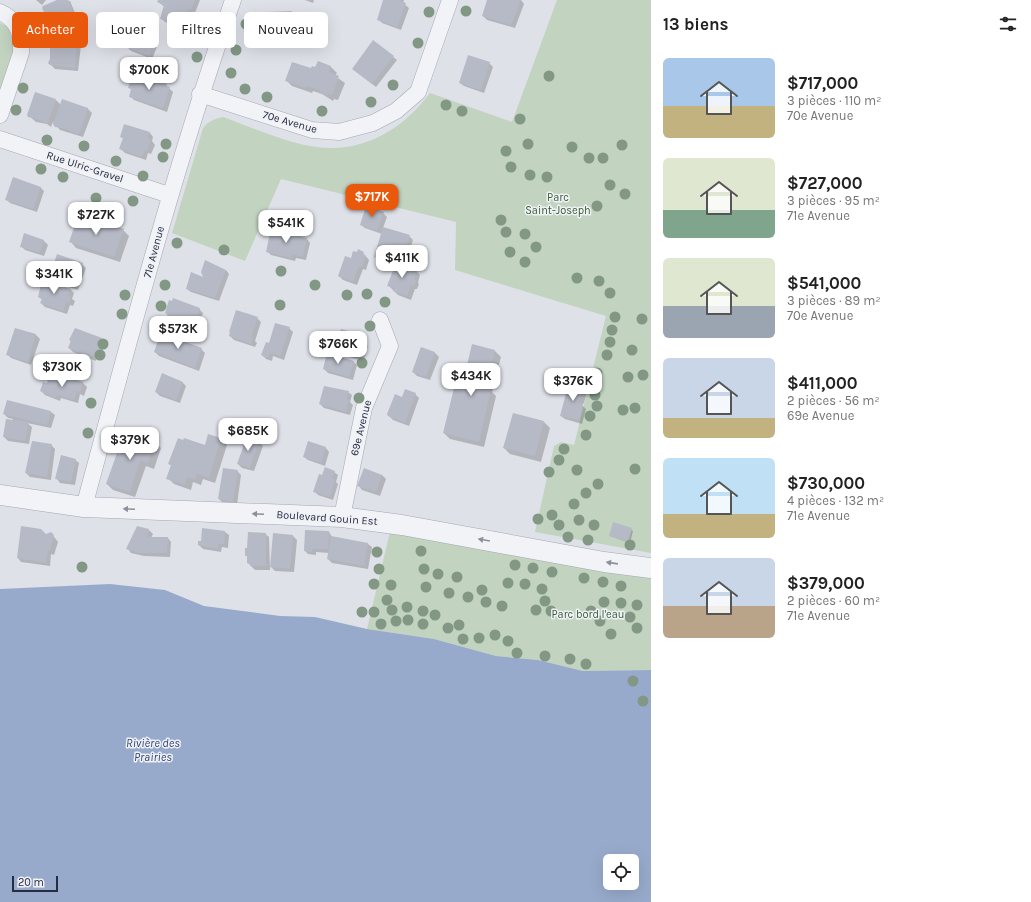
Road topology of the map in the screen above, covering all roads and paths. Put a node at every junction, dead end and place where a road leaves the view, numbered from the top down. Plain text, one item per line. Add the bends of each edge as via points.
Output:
1 (233, 0) edge
2 (450, 0) edge
3 (0, 12) edge
4 (200, 94) junction
5 (0, 115) edge
6 (0, 139) edge
7 (169, 195) junction
8 (380, 320) dead end
9 (0, 495) edge
10 (84, 507) junction
11 (342, 517) junction
12 (651, 568) edge

1 - 4 street, 71e Avenue
2 - 4 street, 70e Avenue via 418,92 396,111 373,124 339,132 312,130
3 - 5 street via 16,24 22,44
4 - 7 street, 71e Avenue
6 - 7 street, Rue Ulric-Gravel
7 - 10 street, 71e Avenue
8 - 11 street, 69e Avenue via 390,346 364,408
9 - 10 street, Boulevard Gouin Est
11 -> 10 street, Boulevard Gouin Est
12 -> 11 street, Boulevard Gouin Est

